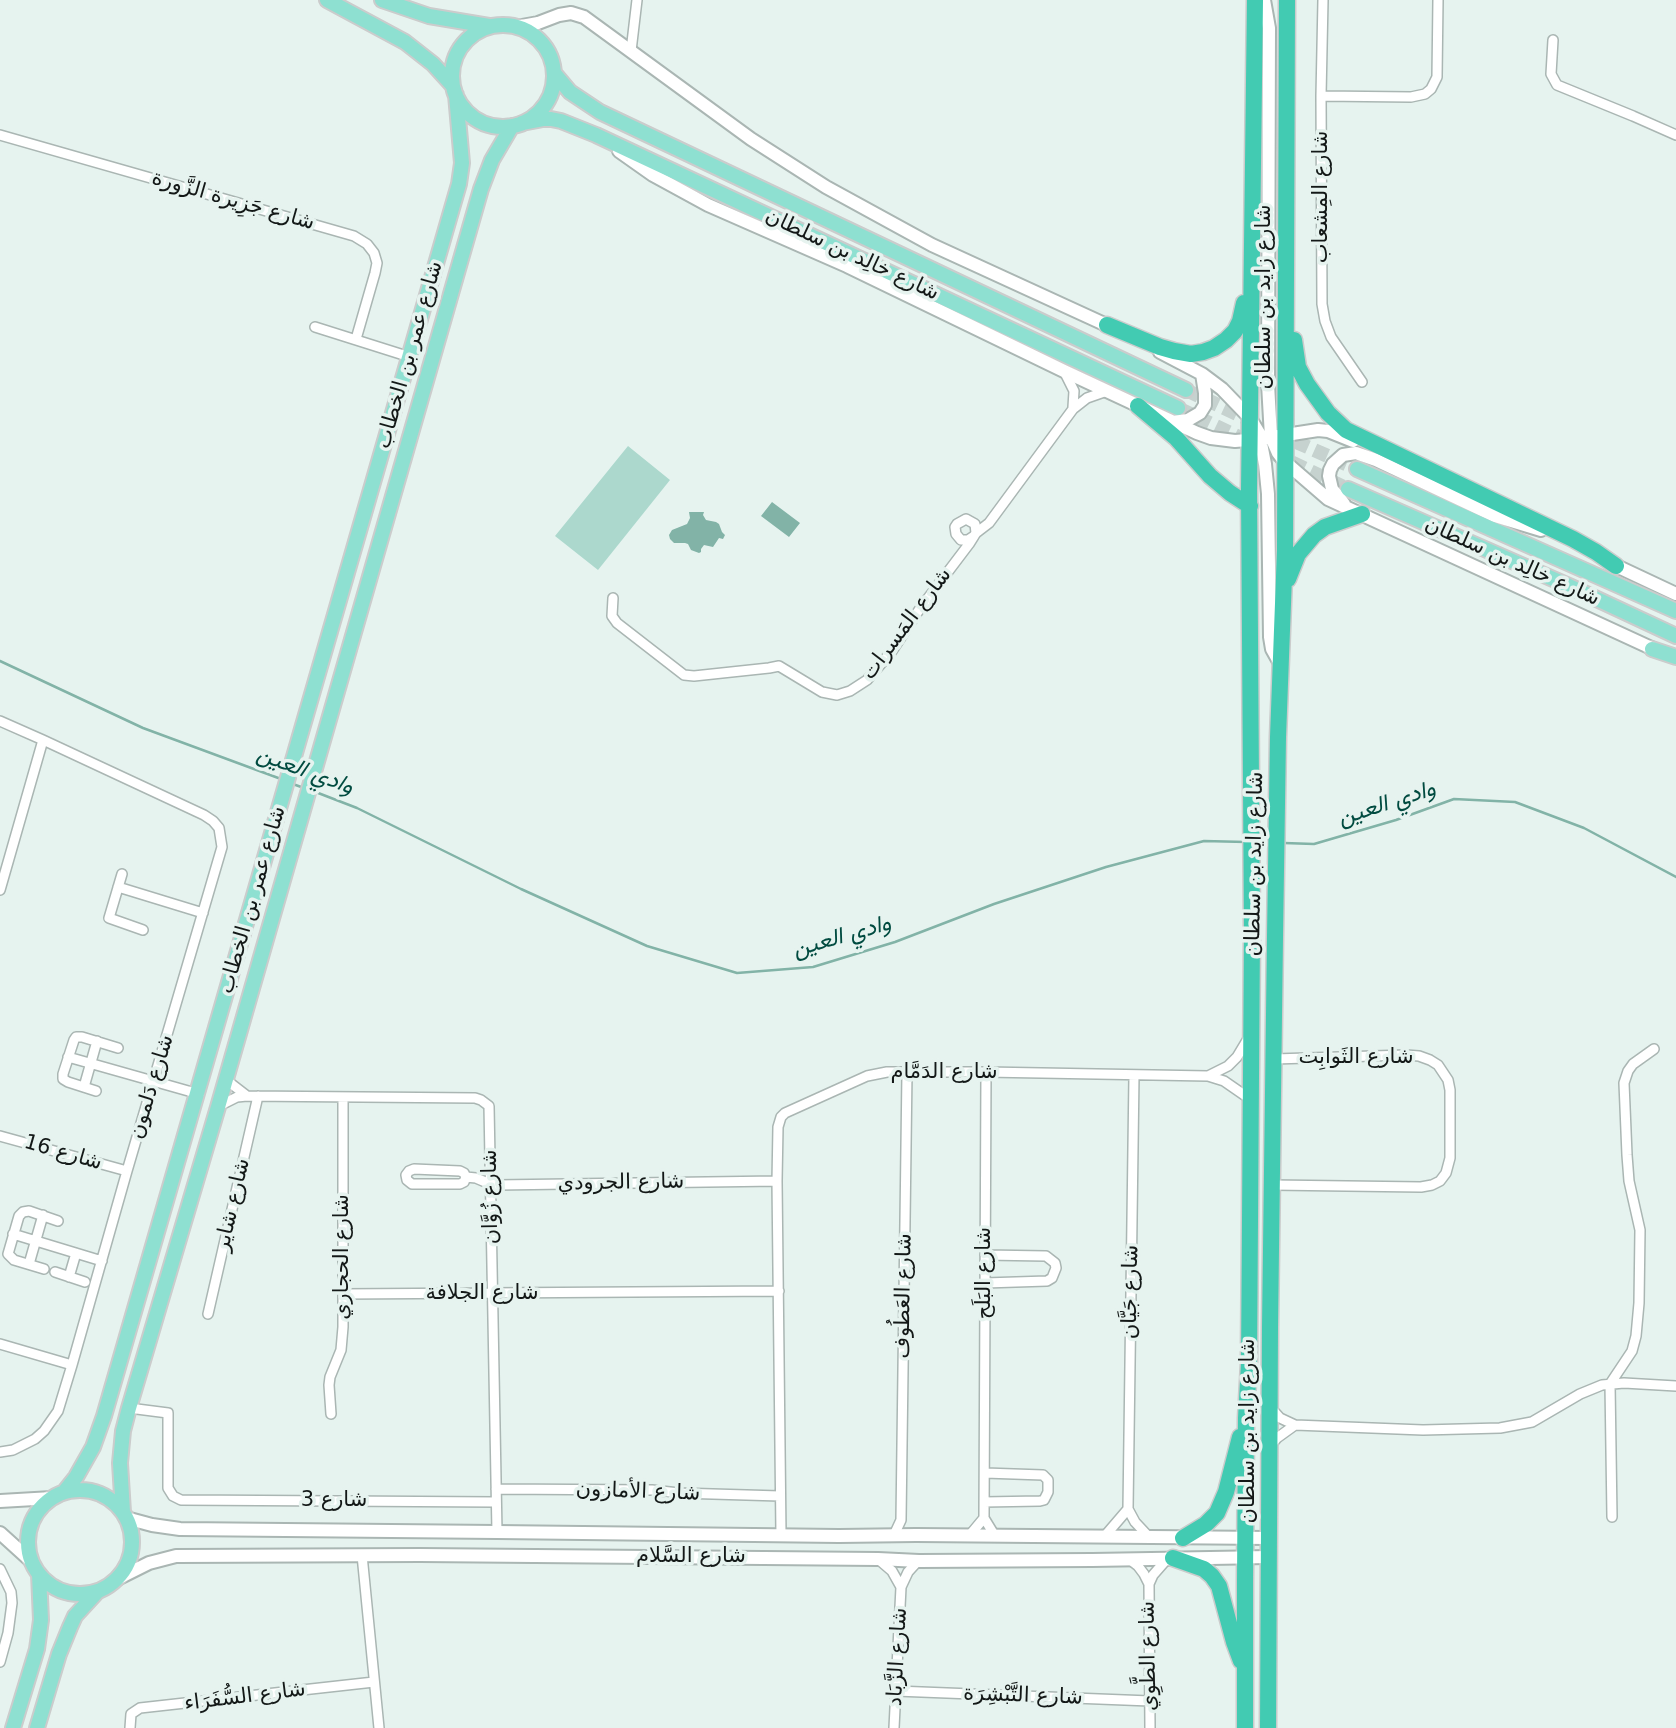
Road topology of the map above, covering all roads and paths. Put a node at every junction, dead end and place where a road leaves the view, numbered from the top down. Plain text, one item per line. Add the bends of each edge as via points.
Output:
1 (327, 0) edge
2 (382, 0) edge
3 (637, 0) edge
4 (1255, 0) edge
5 (1264, 0) edge
6 (1287, 0) edge
7 (1323, 0) edge
8 (1438, 0) edge
9 (491, 26) junction
10 (516, 27) junction
11 (1553, 40) dead end
12 (631, 51) junction
13 (554, 73) junction
14 (454, 90) junction
15 (1321, 96) junction
16 (517, 125) junction
17 (0, 135) edge
18 (596, 135) junction
19 (1676, 135) edge
20 (1253, 144) junction
21 (1287, 153) junction
22 (1107, 325) junction
23 (315, 327) dead end
24 (356, 339) junction
25 (410, 357) junction
26 (1064, 371) junction
27 (1202, 374) junction
28 (1362, 382) dead end
29 (1186, 390) tunnel mouth
30 (1107, 391) junction
31 (1139, 406) junction
32 (1073, 409) junction
33 (1175, 415) junction
34 (1250, 418) junction
35 (1266, 437) junction
36 (1284, 461) junction
37 (1357, 469) tunnel mouth
38 (1348, 489) tunnel mouth
39 (1250, 506) junction
40 (1354, 510) junction
41 (996, 512) junction
42 (973, 522) junction
43 (1541, 530) junction
44 (956, 534) junction
45 (975, 535) junction
46 (957, 559) junction
47 (1616, 566) junction
48 (1283, 591) junction
49 (1675, 593) edge
50 (612, 598) dead end
51 (1676, 611) edge
52 (1676, 636) edge
53 (1652, 649) joint
54 (1676, 658) edge
55 (1281, 665) junction
56 (0, 721) edge
57 (43, 740) junction
58 (122, 874) dead end
59 (118, 887) junction
60 (0, 890) edge
61 (203, 913) junction
62 (143, 930) dead end
63 (1251, 1033) junction
64 (97, 1041) junction
65 (118, 1048) dead end
66 (1654, 1049) dead end
67 (68, 1057) junction
68 (1274, 1059) junction
69 (91, 1063) junction
70 (907, 1072) junction
71 (986, 1072) junction
72 (1134, 1075) junction
73 (1209, 1076) junction
74 (225, 1079) junction
75 (154, 1081) junction
76 (84, 1087) junction
77 (96, 1091) dead end
78 (198, 1094) junction
79 (253, 1096) junction
80 (343, 1097) junction
81 (1251, 1100) junction
82 (218, 1107) junction
83 (0, 1136) edge
84 (127, 1171) junction
85 (466, 1177) junction
86 (777, 1181) junction
87 (490, 1184) junction
88 (1272, 1185) junction
89 (43, 1215) junction
90 (58, 1221) dead end
91 (13, 1234) junction
92 (35, 1241) junction
93 (76, 1253) junction
94 (985, 1255) junction
95 (102, 1261) junction
96 (29, 1264) junction
97 (44, 1269) dead end
98 (55, 1272) dead end
99 (69, 1277) junction
100 (85, 1282) dead end
101 (985, 1283) junction
102 (779, 1291) junction
103 (343, 1294) junction
104 (493, 1294) junction
105 (208, 1314) dead end
106 (0, 1344) edge
107 (72, 1365) junction
108 (1610, 1384) junction
109 (1676, 1386) edge
110 (1270, 1406) junction
111 (129, 1408) junction
112 (331, 1414) dead end
113 (1246, 1418) junction
114 (1295, 1425) junction
115 (1270, 1446) junction
116 (0, 1452) edge
117 (985, 1474) junction
118 (496, 1489) junction
119 (58, 1495) junction
120 (780, 1496) junction
121 (0, 1501) edge
122 (984, 1502) junction
123 (496, 1503) junction
124 (1128, 1509) junction
125 (125, 1515) junction
126 (1612, 1517) dead end
127 (984, 1518) junction
128 (901, 1520) junction
129 (497, 1531) junction
130 (0, 1533) edge
131 (781, 1535) junction
132 (894, 1535) junction
133 (916, 1535) junction
134 (969, 1536) junction
135 (995, 1536) junction
136 (1149, 1537) junction
137 (1104, 1538) junction
138 (1183, 1538) junction
139 (1245, 1538) junction
140 (1269, 1538) junction
141 (362, 1555) junction
142 (1245, 1557) junction
143 (1269, 1557) junction
144 (1170, 1558) junction
145 (878, 1559) junction
146 (1129, 1559) junction
147 (31, 1560) junction
148 (919, 1561) junction
149 (0, 1569) edge
150 (39, 1574) junction
151 (117, 1579) junction
152 (1149, 1584) junction
153 (901, 1587) junction
154 (98, 1591) junction
155 (4, 1632) edge
156 (0, 1662) edge
157 (1245, 1671) junction
158 (374, 1682) junction
159 (897, 1691) junction
160 (1150, 1701) junction
161 (13, 1728) edge
162 (37, 1728) edge
163 (130, 1728) edge
164 (379, 1728) edge
165 (894, 1728) edge
166 (1150, 1728) edge
167 (1245, 1728) edge
168 (1268, 1728) edge

1 - 14 main road via 405,42 433,64
2 - 9 main road via 429,16
3 - 12 street
4 - 20 highway, شارع زايد بن سلطان
5 - 35 main road via 1269,28
6 - 21 highway, شارع زايد بن سلطان
7 - 15 street, شارع المِشعاب
8 - 15 street via 1437,77 1425,94
9 - 10 main road
9 - 14 main road via 476,32 456,55
10 - 12 main road via 571,13 584,17
10 - 13 main road via 546,49
11 - 19 street via 1551,74 1557,85
12 - 22 main road via 751,139 842,196 932,245
13 - 16 main road via 542,108
13 - 29 main road, شارع خالِد بن سلطان via 570,92 600,113
14 - 16 main road via 463,107 485,124
14 - 25 main road, شارع عمر بن الخطاب via 462,163 459,184
15 - 28 street, شارع المِشعاب via 1323,313 1331,337
16 - 18 main road, شارع خالِد بن سلطان via 551,119
16 - 74 main road, شارع عمر بن الخطاب via 498,147 486,172
17 - 24 street, شارع جَزِيرة الزَّورة via 354,236 367,244 377,263
18 - 26 main road via 653,175 708,205 877,279
18 - 33 main road, شارع خالِد بن سلطان
20 - 22 highway via 1244,190 1244,307 1235,331 1214,348 1191,354
20 - 34 highway, شارع زايد بن سلطان
21 - 35 highway, شارع زايد بن سلطان
21 - 47 highway via 1294,193 1294,347 1298,367 1312,393 1346,430 1573,539
22 - 27 main road
23 - 24 street
24 - 25 street
25 - 78 main road, شارع عمر بن الخطاب
26 - 30 main road
26 - 32 street via 1074,391
27 - 33 main road via 1205,405 1200,413 1188,420
27 - 34 main road
30 - 31 main road
30 - 32 street, شارع المَسرات
31 - 33 main road
31 - 39 highway via 1210,476
32 - 41 street, شارع المَسرات
33 - 35 main road via 1211,438
34 - 35 highway, شارع زايد بن سلطان
35 - 36 highway, شارع زايد بن سلطان
35 - 39 highway, شارع زايد بن سلطان
35 - 43 main road via 1318,430 1340,435
35 - 55 main road via 1270,637
36 - 40 main road via 1320,493
36 - 48 highway, شارع زايد بن سلطان
37 - 51 main road, شارع خالِد بن سلطان
38 - 52 main road, شارع خالِد بن سلطان
39 - 63 highway, شارع زايد بن سلطان
40 - 43 main road via 1332,489 1329,477 1337,459 1356,453 1495,516
40 - 48 highway via 1304,545
40 - 53 main road
41 - 42 street, شارع المَسرات
41 - 45 street, شارع المَسرات
42 - 44 street via 959,521
42 - 45 street
43 - 47 main road
44 - 45 street via 965,541
44 - 46 street, شارع المَسرات
45 - 46 street, شارع المَسرات
46 - 50 street, شارع المَسرات via 867,680 836,695 822,692 779,666 684,675 617,623 612,616
47 - 49 main road
48 - 55 highway, شارع زايد بن سلطان
53 - 54 main road
55 - 68 highway, شارع زايد بن سلطان
56 - 57 street, شارع دَلمون
57 - 60 street
57 - 61 street, شارع دَلمون via 213,821 222,847
58 - 59 street
59 - 61 street
59 - 62 street via 109,918
61 - 75 street, شارع دَلمون
63 - 73 street via 1237,1057
63 - 81 highway, شارع زايد بن سلطان
64 - 65 street
64 - 67 street via 76,1037
64 - 69 street
66 - 108 street via 1633,1064 1624,1083 1629,1181 1640,1230 1639,1303 1632,1351
67 - 69 street
67 - 76 street via 63,1079
68 - 88 highway, شارع زايد بن سلطان
68 - 88 street, شارع الثَوابِت via 1406,1055 1430,1060 1448,1080 1450,1158 1440,1181 1421,1187
69 - 75 street
69 - 76 street
70 - 71 street, شارع الدَمَّام
70 - 86 street, شارع الدَمَّام via 867,1076 785,1113 778,1127
70 - 128 street, شارع العَطُوف
71 - 72 street, شارع الدَمَّام
71 - 94 street, شارع البَلَح
72 - 73 street, شارع الدَمَّام
72 - 124 street, شارع جَيَّان
73 - 81 street, شارع الدَمَّام
74 - 79 street
74 - 82 main road, شارع عمر بن الخطاب
75 - 78 street
75 - 84 street, شارع دَلمون
76 - 77 street
78 - 119 main road, شارع عمر بن الخطاب via 99,1435 85,1462
79 - 80 street, شارع زُوَّان
79 - 82 street, شارع زُوَّان via 237,1097
79 - 105 street, شارع شاير
80 - 87 street, شارع زُوَّان via 481,1100 490,1113
80 - 103 street, شارع الحجاري
81 - 113 highway, شارع زايد بن سلطان
82 - 111 main road, شارع عمر بن الخطاب
83 - 84 street, شارع 16
84 - 95 street, شارع دَلمون
85 - 85 street, شارع الجرودي via 460,1171 414,1169 406,1177 414,1184 460,1184
85 - 87 street, شارع الجرودي
86 - 87 street, شارع الجرودي
86 - 102 street, شارع الدَمَّام
87 - 104 street, شارع زُوَّان
88 - 110 highway, شارع زايد بن سلطان
89 - 90 street
89 - 91 street via 23,1212
89 - 92 street
91 - 92 street
91 - 96 street via 9,1256
92 - 93 street
92 - 96 street
93 - 95 street
93 - 99 street
94 - 101 street, شارع البَلَح
94 - 101 street via 1046,1256 1056,1268 1047,1281
95 - 107 street, شارع دَلمون
96 - 97 street
98 - 99 street
99 - 100 street
101 - 117 street, شارع البَلَح
102 - 104 street, شارع الجلافة
102 - 120 street, شارع الدَمَّام
103 - 104 street, شارع الجلافة
103 - 112 street, شارع الحجاري via 342,1340 329,1385
104 - 118 street, شارع زُوَّان
106 - 107 street
107 - 116 street, شارع دَلمون via 58,1411 44,1431 25,1445
108 - 109 street
108 - 114 street via 1580,1394 1532,1422 1500,1428
108 - 126 street
110 - 114 street via 1280,1418
110 - 115 highway, شارع زايد بن سلطان
111 - 123 street, شارع 3 via 168,1413 169,1488 181,1500
111 - 125 main road, شارع عمر بن الخطاب via 120,1463
113 - 138 highway via 1220,1507 1206,1524
113 - 139 highway, شارع زايد بن سلطان
114 - 115 street
115 - 140 highway, شارع زايد بن سلطان
117 - 122 street, شارع البَلَح
117 - 122 street via 1043,1475 1048,1492 1040,1501
118 - 120 street, شارع الأمازون via 652,1489
118 - 123 street, شارع زُوَّان
119 - 121 main road
119 - 125 main road via 97,1492
119 - 147 main road via 38,1510 30,1525 27,1543
120 - 131 street, شارع الدَمَّام
122 - 127 street, شارع البَلَح
123 - 129 street, شارع زُوَّان
124 - 136 street
124 - 137 street
125 - 129 main road, شارع السَّلام via 180,1530
125 - 151 main road via 132,1543 125,1569
127 - 134 street
127 - 135 street
128 - 132 street, شارع العَطُوف
128 - 133 street
129 - 131 main road, شارع السَّلام
130 - 147 main road
131 - 132 main road, شارع السَّلام
132 - 133 main road, شارع السَّلام
133 - 134 main road, شارع السَّلام
134 - 135 main road, شارع السَّلام
135 - 137 main road, شارع السَّلام
136 - 137 main road, شارع السَّلام
136 - 138 main road, شارع السَّلام
138 - 139 main road, شارع السَّلام
139 - 140 main road, شارع السَّلام
139 - 142 highway, شارع زايد بن سلطان
140 - 143 highway, شارع زايد بن سلطان
141 - 145 main road, شارع السَّلام
141 - 151 main road, شارع السَّلام via 176,1556
141 - 158 street
142 - 143 main road, شارع السَّلام
142 - 144 main road, شارع السَّلام
142 - 157 highway, شارع زايد بن سلطان
143 - 168 highway, شارع زايد بن سلطان
144 - 146 main road, شارع السَّلام
144 - 152 street, شارع الطَّوِي
144 - 157 highway via 1204,1569 1219,1586
145 - 148 main road, شارع السَّلام
145 - 153 street, شارع الزَّبَاد
146 - 148 main road, شارع السَّلام
146 - 152 street, شارع الطَّوِي
147 - 150 main road
148 - 153 street, شارع الزَّبَاد
149 - 155 street via 11,1592 12,1614
150 - 154 main road via 72,1594
150 - 161 main road via 37,1649
151 - 154 main road
152 - 160 street, شارع الطَّوِي
153 - 159 street, شارع الزَّبَاد
154 - 162 main road via 70,1627
155 - 156 street
157 - 167 highway, شارع زايد بن سلطان
158 - 163 street, شارع السُّفَرَاء via 140,1708 131,1714
158 - 164 street
159 - 160 street, شارع التَّبْشِرَة
159 - 165 street, شارع الزَّبَاد
160 - 166 street, شارع الطَّوِي

